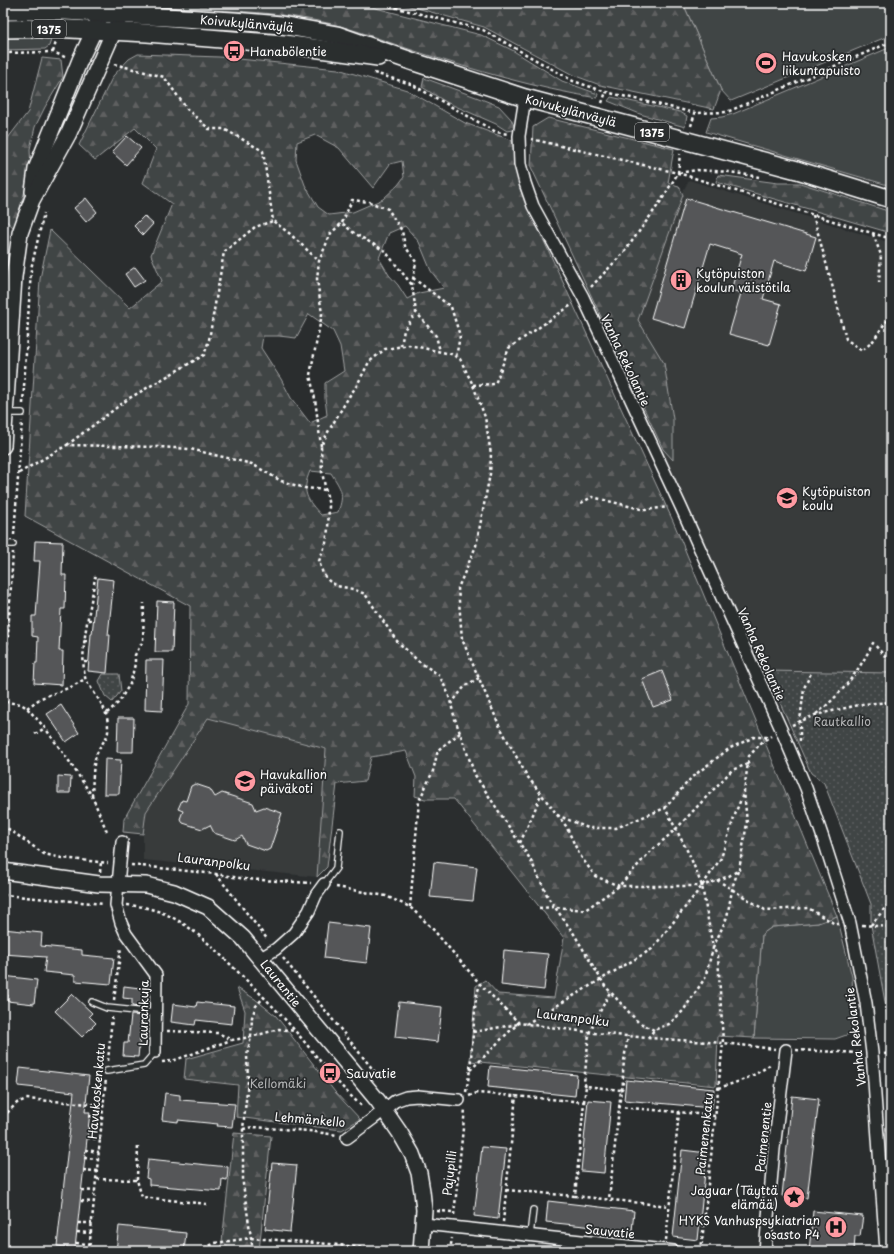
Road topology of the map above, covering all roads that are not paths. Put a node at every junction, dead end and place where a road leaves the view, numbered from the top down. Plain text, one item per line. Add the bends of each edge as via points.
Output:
1 (104, 8) edge
2 (124, 8) edge
3 (3, 11) edge
4 (3, 29) edge
5 (94, 30) junction
6 (113, 31) junction
7 (414, 62) junction
8 (525, 98) junction
9 (891, 199) edge
10 (32, 200) junction
11 (5, 413) junction
12 (22, 413) road end
13 (3, 446) edge
14 (3, 544) edge
15 (13, 544) road end
16 (340, 831) dead end
17 (122, 842) dead end
18 (3, 871) edge
19 (324, 884) joint
20 (118, 885) junction
21 (260, 958) junction
22 (92, 1002) dead end
23 (156, 1013) junction
24 (786, 1050) road end
25 (155, 1052) joint
26 (107, 1071) road end
27 (462, 1099) road end
28 (379, 1114) junction
29 (347, 1138) road end
30 (533, 1210) dead end
31 (424, 1224) junction
32 (530, 1235) junction
33 (638, 1249) edge
34 (670, 1250) edge
35 (421, 1251) edge
36 (765, 1251) edge
37 (886, 1251) edge

1 - 2 main road, Koivukylänväylä / 1375
1 - 3 main road, Koivukylänväylä / 1375
1 - 5 main road
2 - 6 main road
2 - 7 main road, Koivukylänväylä / 1375 via 281,25 337,35
4 - 5 main road, Koivukylänväylä / 1375
5 - 6 main road, Koivukylänväylä / 1375
5 - 10 main road via 36,169
6 - 7 main road, Koivukylänväylä / 1375 via 284,44
6 - 10 main road via 69,133
7 - 8 main road, Koivukylänväylä / 1375
8 - 9 main road, Koivukylänväylä / 1375 via 797,170
8 - 37 street, Vanha Rekolantie via 520,164 533,206 583,297 781,729 806,788 850,924 866,1003 872,1053
10 - 11 main road via 20,233 14,277
11 - 12 lane
11 - 13 main road
14 - 15 lane
16 - 19 lane via 336,868
17 - 20 street, Laurankuja
18 - 20 main road, Laurantie
19 - 21 street via 294,933 276,949
20 - 21 main road, Laurantie via 146,886 174,892 208,907 243,938
20 - 23 street, Laurankuja via 116,905 121,923 156,975
21 - 28 main road, Laurantie
22 - 23 lane via 107,1008
23 - 25 street, Laurankuja
24 - 36 street, Paimenentie
25 - 26 lane via 144,1065
27 - 28 street, Lehmänkello via 406,1097 395,1101
28 - 29 street, Lehmänkello
28 - 31 main road, Laurantie via 400,1133 412,1154 419,1173
30 - 32 lane
31 - 32 street, Sauvatie
31 - 35 main road, Laurantie
32 - 33 street, Sauvatie
33 - 34 street, Sauvatie

